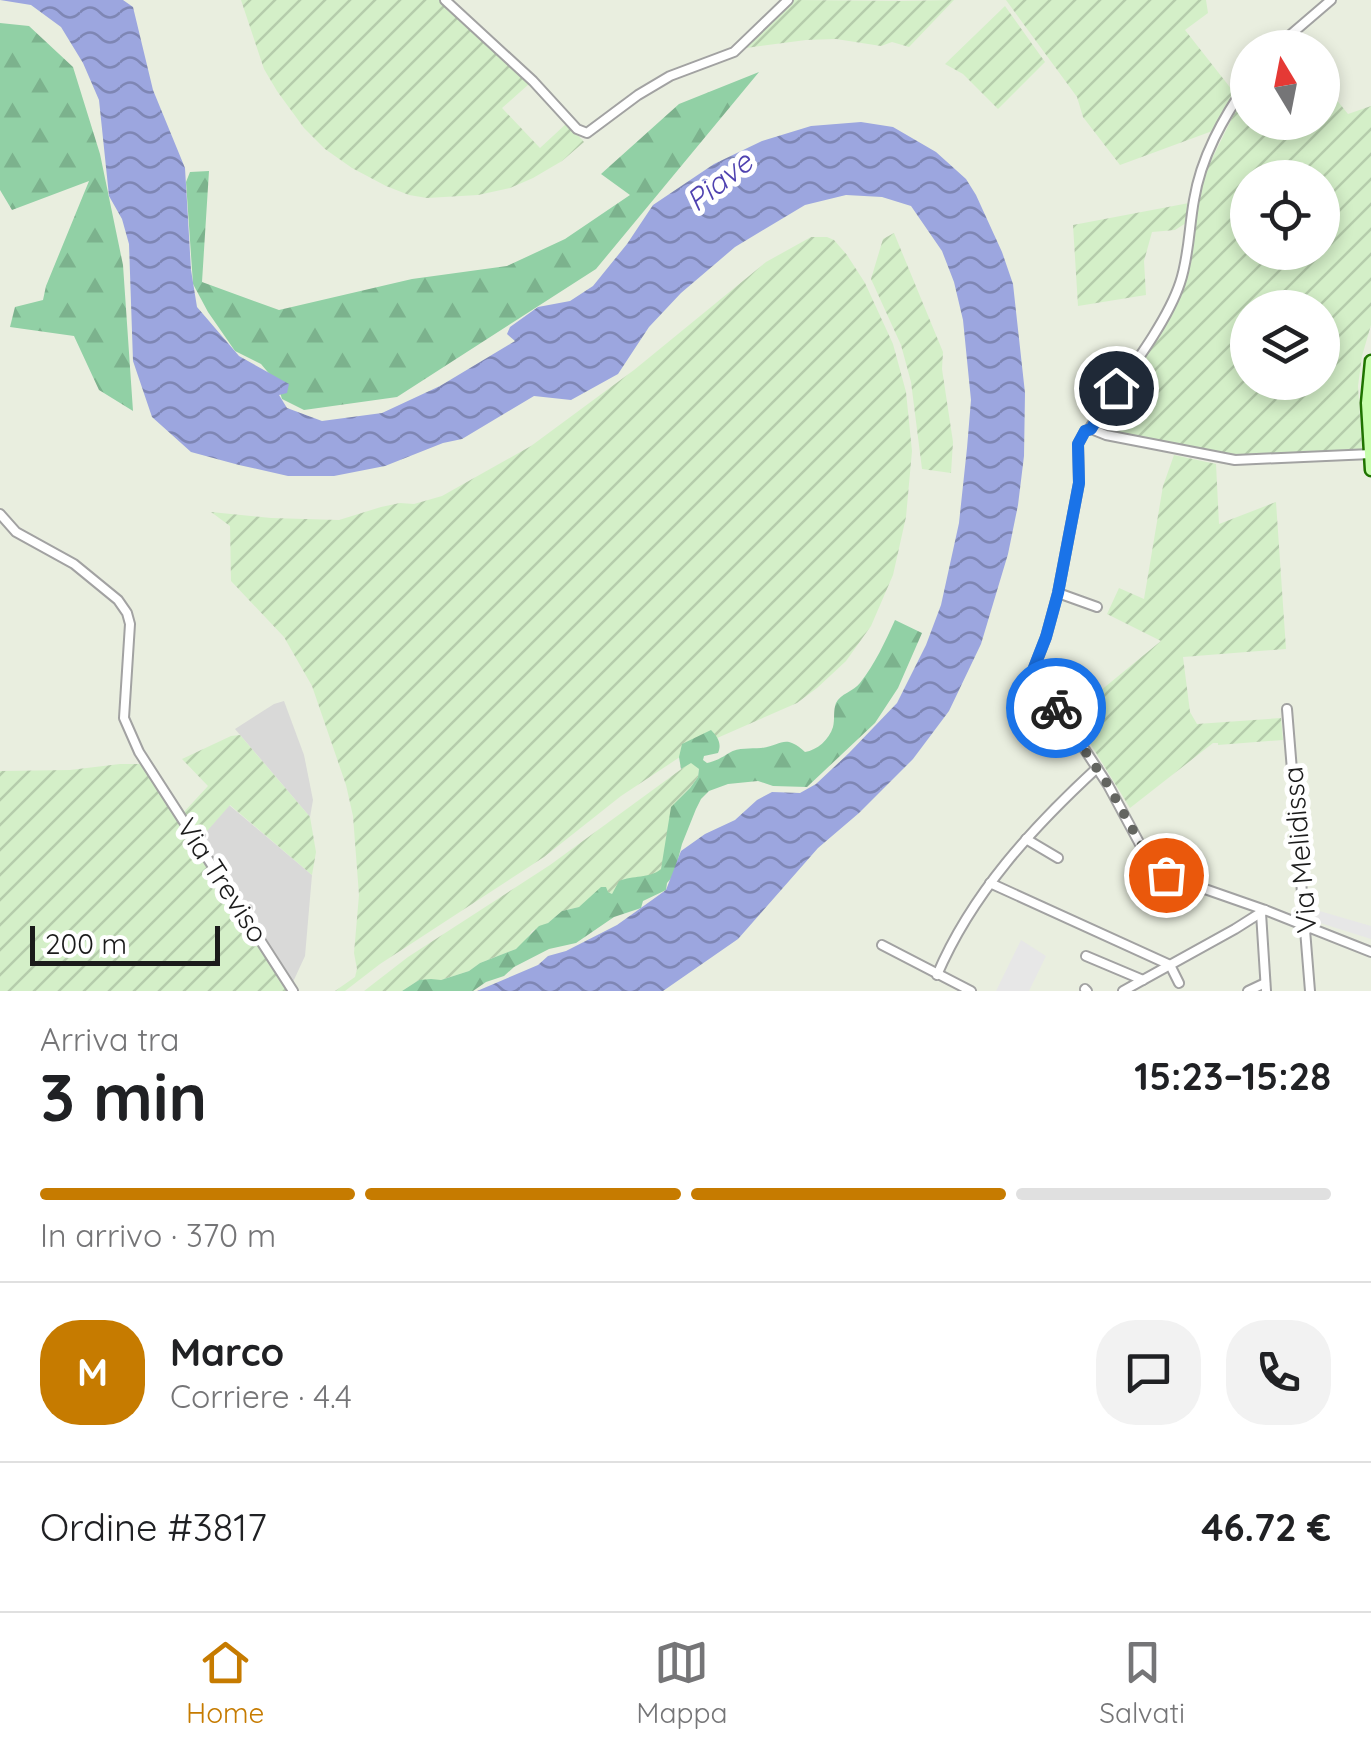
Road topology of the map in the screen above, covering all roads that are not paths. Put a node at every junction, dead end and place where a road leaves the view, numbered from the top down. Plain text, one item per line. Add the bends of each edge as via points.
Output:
1 (445, 0) edge
2 (788, 0) edge
3 (1331, 0) edge
4 (1296, 30) edge
5 (1230, 113) edge
6 (1371, 361) edge
7 (1088, 430) junction
8 (1370, 454) edge
9 (1371, 470) edge
10 (0, 514) edge
11 (1058, 593) junction
12 (1097, 607) dead end
13 (1287, 710) dead end
14 (1098, 768) junction
15 (1026, 839) junction
16 (1058, 858) dead end
17 (990, 883) junction
18 (1263, 911) junction
19 (1306, 927) junction
20 (882, 945) dead end
21 (1371, 952) edge
22 (1086, 956) dead end
23 (1170, 965) junction
24 (937, 974) junction
25 (1178, 983) dead end
26 (1141, 984) edge
27 (1266, 987) edge
28 (293, 991) edge
29 (971, 991) edge
30 (1122, 991) edge
31 (1248, 991) edge
32 (1310, 991) edge

1 - 2 street via 587,133 670,76 734,52
3 - 4 street
5 - 7 street via 1198,178 1174,296
6 - 8 main road
7 - 8 street via 1235,460
7 - 11 street via 1078,444 1079,483
8 - 9 main road
10 - 28 street, Via Treviso via 124,607 130,624 124,718
11 - 12 street
11 - 14 street via 1030,678
13 - 19 street, Via Melidissa
14 - 15 street
14 - 18 street via 1158,872
15 - 16 street
15 - 17 street
17 - 23 street
17 - 24 street
18 - 19 street
18 - 23 street
18 - 27 street
19 - 21 street
19 - 32 street, Via Melidissa
20 - 24 street
22 - 26 street
23 - 25 street
23 - 26 street
24 - 29 street
26 - 30 street
27 - 31 street

